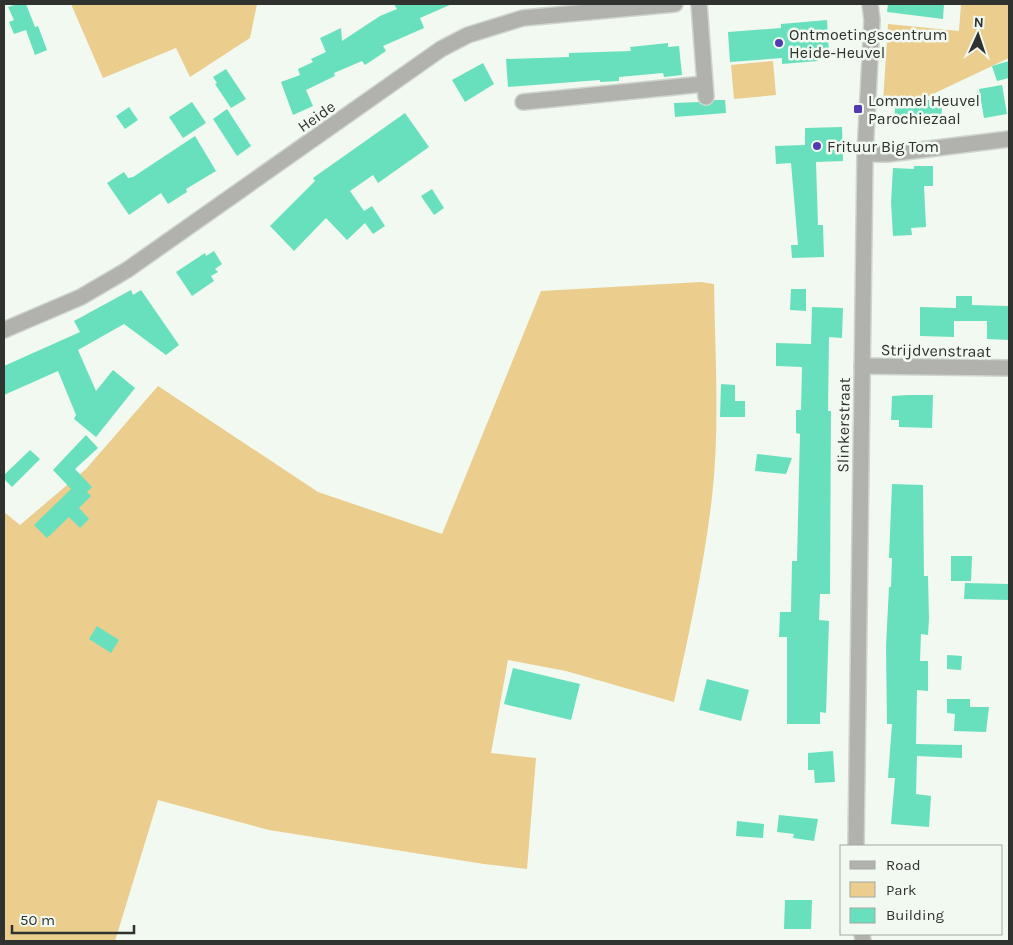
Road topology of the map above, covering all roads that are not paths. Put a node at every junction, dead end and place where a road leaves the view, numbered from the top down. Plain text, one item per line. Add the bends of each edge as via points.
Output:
1 (675, 4) edge
2 (699, 4) edge
3 (870, 4) edge
4 (523, 102) dead end
5 (1009, 139) edge
6 (865, 154) junction
7 (4, 330) edge
8 (862, 366) junction
9 (1009, 368) edge
10 (856, 845) edge

1 - 7 street, Heide via 523,18 468,35 441,49 127,270 81,297
2 - 4 street via 705,91
3 - 6 street, Slinkerstraat via 872,20
5 - 6 street
6 - 8 street, Slinkerstraat
8 - 9 street, Strijdvenstraat
8 - 10 street, Slinkerstraat

